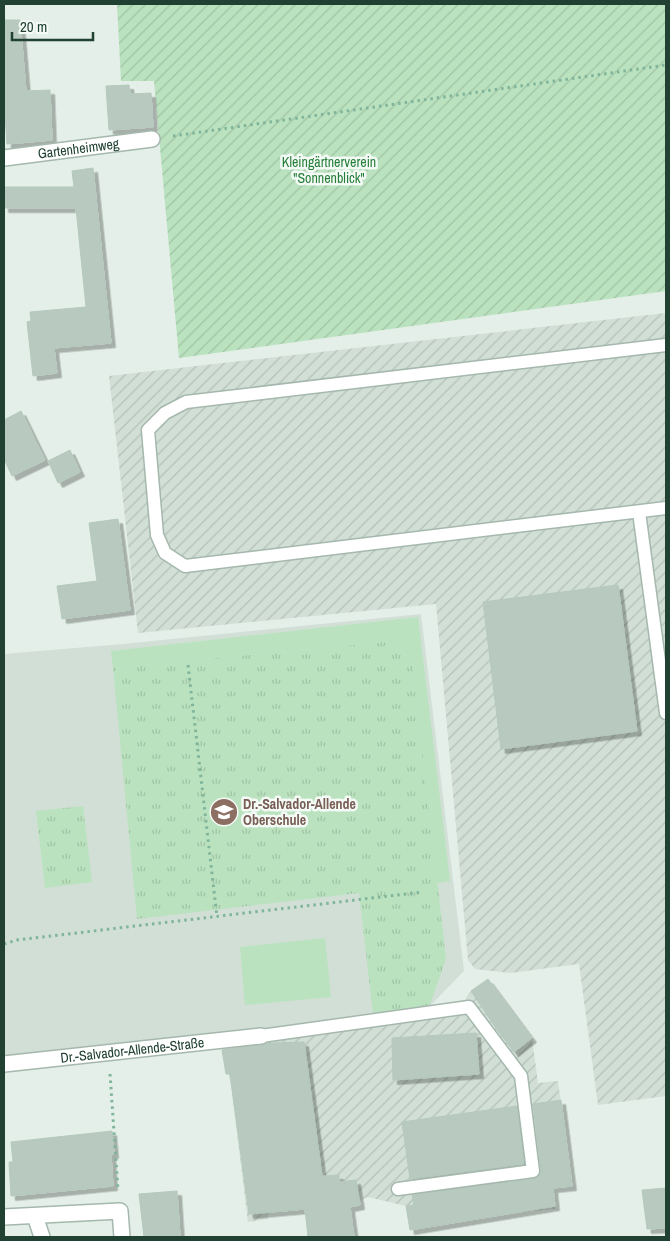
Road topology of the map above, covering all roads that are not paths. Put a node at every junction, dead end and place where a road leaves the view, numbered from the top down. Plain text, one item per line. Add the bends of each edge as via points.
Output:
1 (152, 139) road end
2 (4, 158) edge
3 (666, 345) edge
4 (666, 508) edge
5 (639, 512) junction
6 (666, 712) edge
7 (261, 1036) joint
8 (4, 1064) edge
9 (398, 1189) dead end
10 (35, 1216) junction
11 (4, 1217) edge
12 (42, 1237) edge
13 (122, 1237) edge

1 - 2 street, Gartenheimweg
3 - 5 lane via 186,402 165,413 148,430 157,535 165,553 185,566
4 - 5 lane
5 - 6 lane
7 - 8 street, Dr.-Salvador-Allende-Straße
7 - 9 lane via 469,1007 521,1076 533,1171
10 - 11 street
10 - 12 street
10 - 13 street via 120,1211

